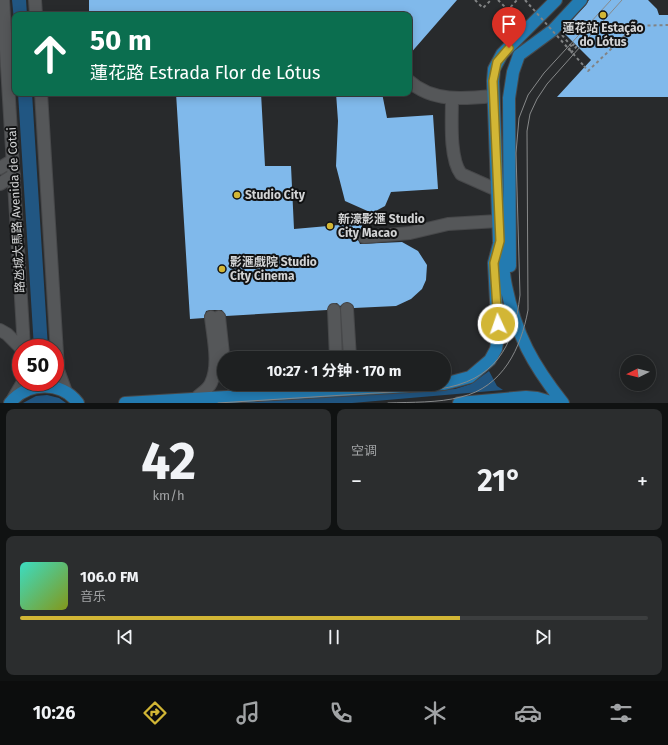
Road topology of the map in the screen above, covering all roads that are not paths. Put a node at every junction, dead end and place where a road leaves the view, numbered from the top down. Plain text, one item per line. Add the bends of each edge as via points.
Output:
1 (3, 0) edge
2 (36, 0) edge
3 (556, 0) edge
4 (581, 0) edge
5 (36, 12) edge
6 (6, 39) edge
7 (412, 84) edge
8 (41, 96) edge
9 (493, 96) junction
10 (452, 98) junction
11 (13, 160) junction
12 (0, 168) edge
13 (14, 175) junction
14 (0, 184) edge
15 (497, 190) junction
16 (498, 221) junction
17 (364, 237) dead end
18 (500, 241) junction
19 (506, 284) junction
20 (347, 309) dead end
21 (334, 310) dead end
22 (0, 330) edge
23 (13, 339) edge
24 (23, 339) edge
25 (222, 351) edge
26 (336, 351) edge
27 (350, 351) edge
28 (451, 382) edge
29 (17, 391) edge
30 (239, 391) edge
31 (293, 391) edge
32 (244, 396) junction
33 (76, 399) edge
34 (195, 399) junction
35 (482, 401) junction
36 (10, 402) edge
37 (561, 402) edge
38 (125, 403) edge
39 (459, 403) edge
40 (516, 403) edge

1 - 6 street, 路氹城大馬路 Avenida de Cotai
2 - 5 street
3 - 9 main road via 502,54 494,69
4 - 19 main road via 553,30 518,55 513,72 509,106 510,275
6 - 11 street, 路氹城大馬路 Avenida de Cotai
7 - 10 street via 422,92
8 - 33 street via 58,370
9 - 10 street
9 - 15 main road
10 - 15 street via 454,159 458,169 461,174
11 - 12 street
11 - 13 street, 路氹城大馬路 Avenida de Cotai
13 - 14 street
13 - 24 street, 路氹城大馬路 Avenida de Cotai
15 - 16 main road
16 - 17 street via 448,224 410,233
16 - 18 main road
18 - 19 main road
18 - 28 main road via 494,263 498,337 496,350 490,360 470,377
19 - 37 main road via 511,307 530,356
20 - 27 street
21 - 26 street
22 - 23 street
25 - 34 street via 215,317 214,377 210,385
29 - 36 street
30 - 32 street
31 - 32 main road
32 - 34 main road
33 - 36 main road via 52,387 38,386 24,391
34 - 38 main road
35 - 37 main road via 526,397
35 - 39 main road
35 - 40 main road

